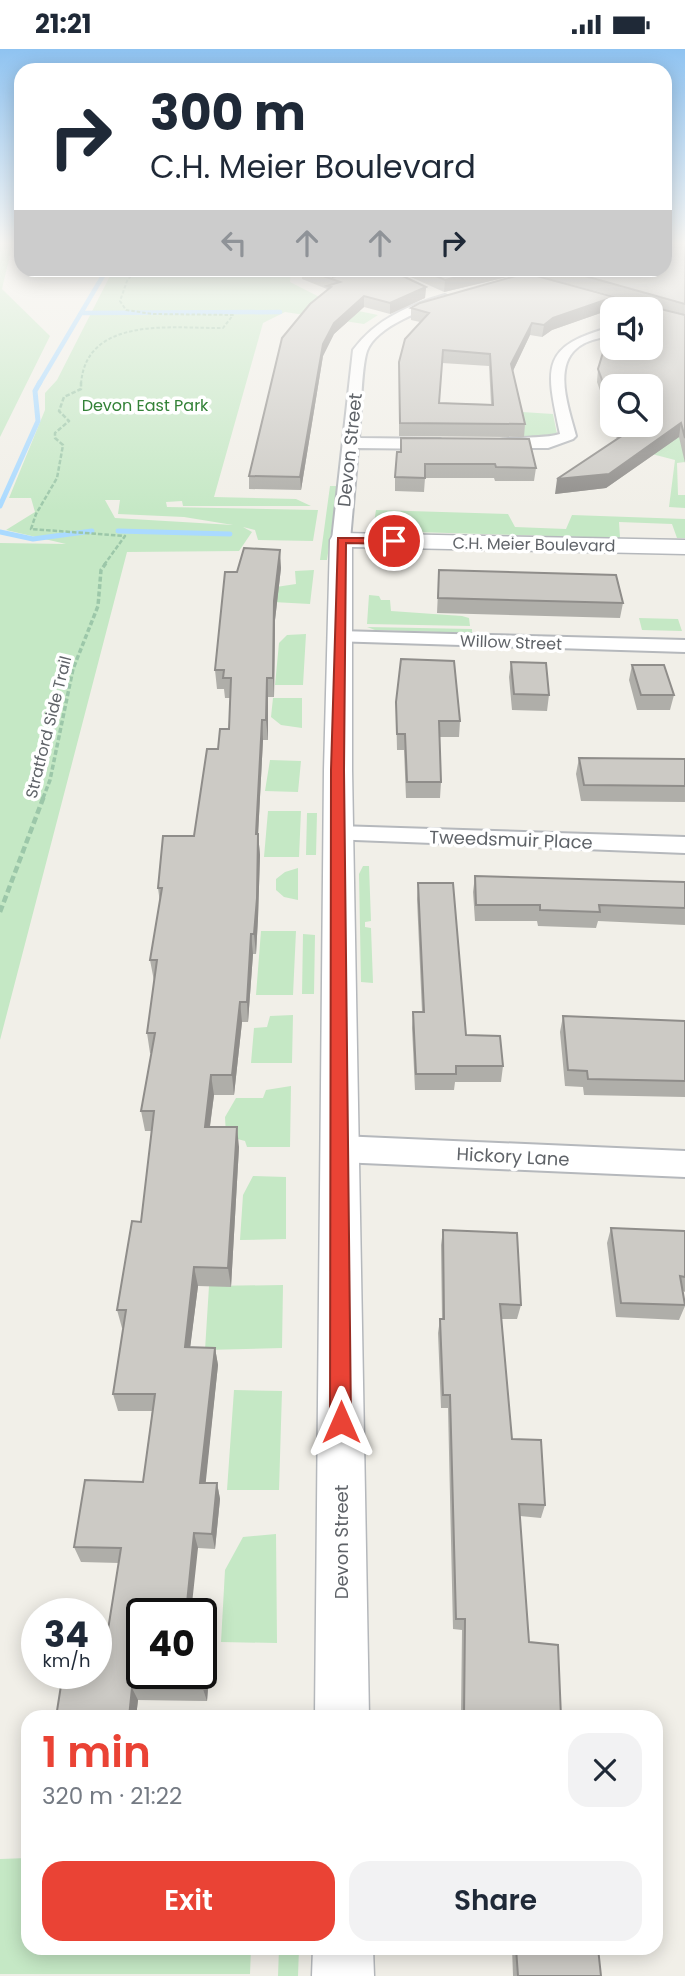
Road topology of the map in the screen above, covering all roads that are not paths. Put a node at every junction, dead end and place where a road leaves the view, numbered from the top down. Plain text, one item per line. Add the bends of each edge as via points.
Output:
1 (375, 332) edge
2 (600, 335) edge
3 (350, 443) junction
4 (454, 444) edge
5 (482, 445) edge
6 (341, 540) junction
7 (685, 547) edge
8 (338, 637) junction
9 (685, 646) edge
10 (338, 834) junction
11 (685, 845) edge
12 (340, 1149) junction
13 (685, 1164) edge
14 (342, 1710) edge

1 - 3 street, Devon Street via 360,350
2 - 5 street via 571,345 557,370 568,436 529,445
3 - 4 street
3 - 6 street, Devon Street
6 - 7 street, C.H. Meier Boulevard
6 - 8 street, Devon Street
8 - 9 street, Willow Street
8 - 10 street, Devon Street
10 - 11 street, Tweedsmuir Place
10 - 12 street, Devon Street
12 - 13 street, Hickory Lane
12 - 14 street, Devon Street

